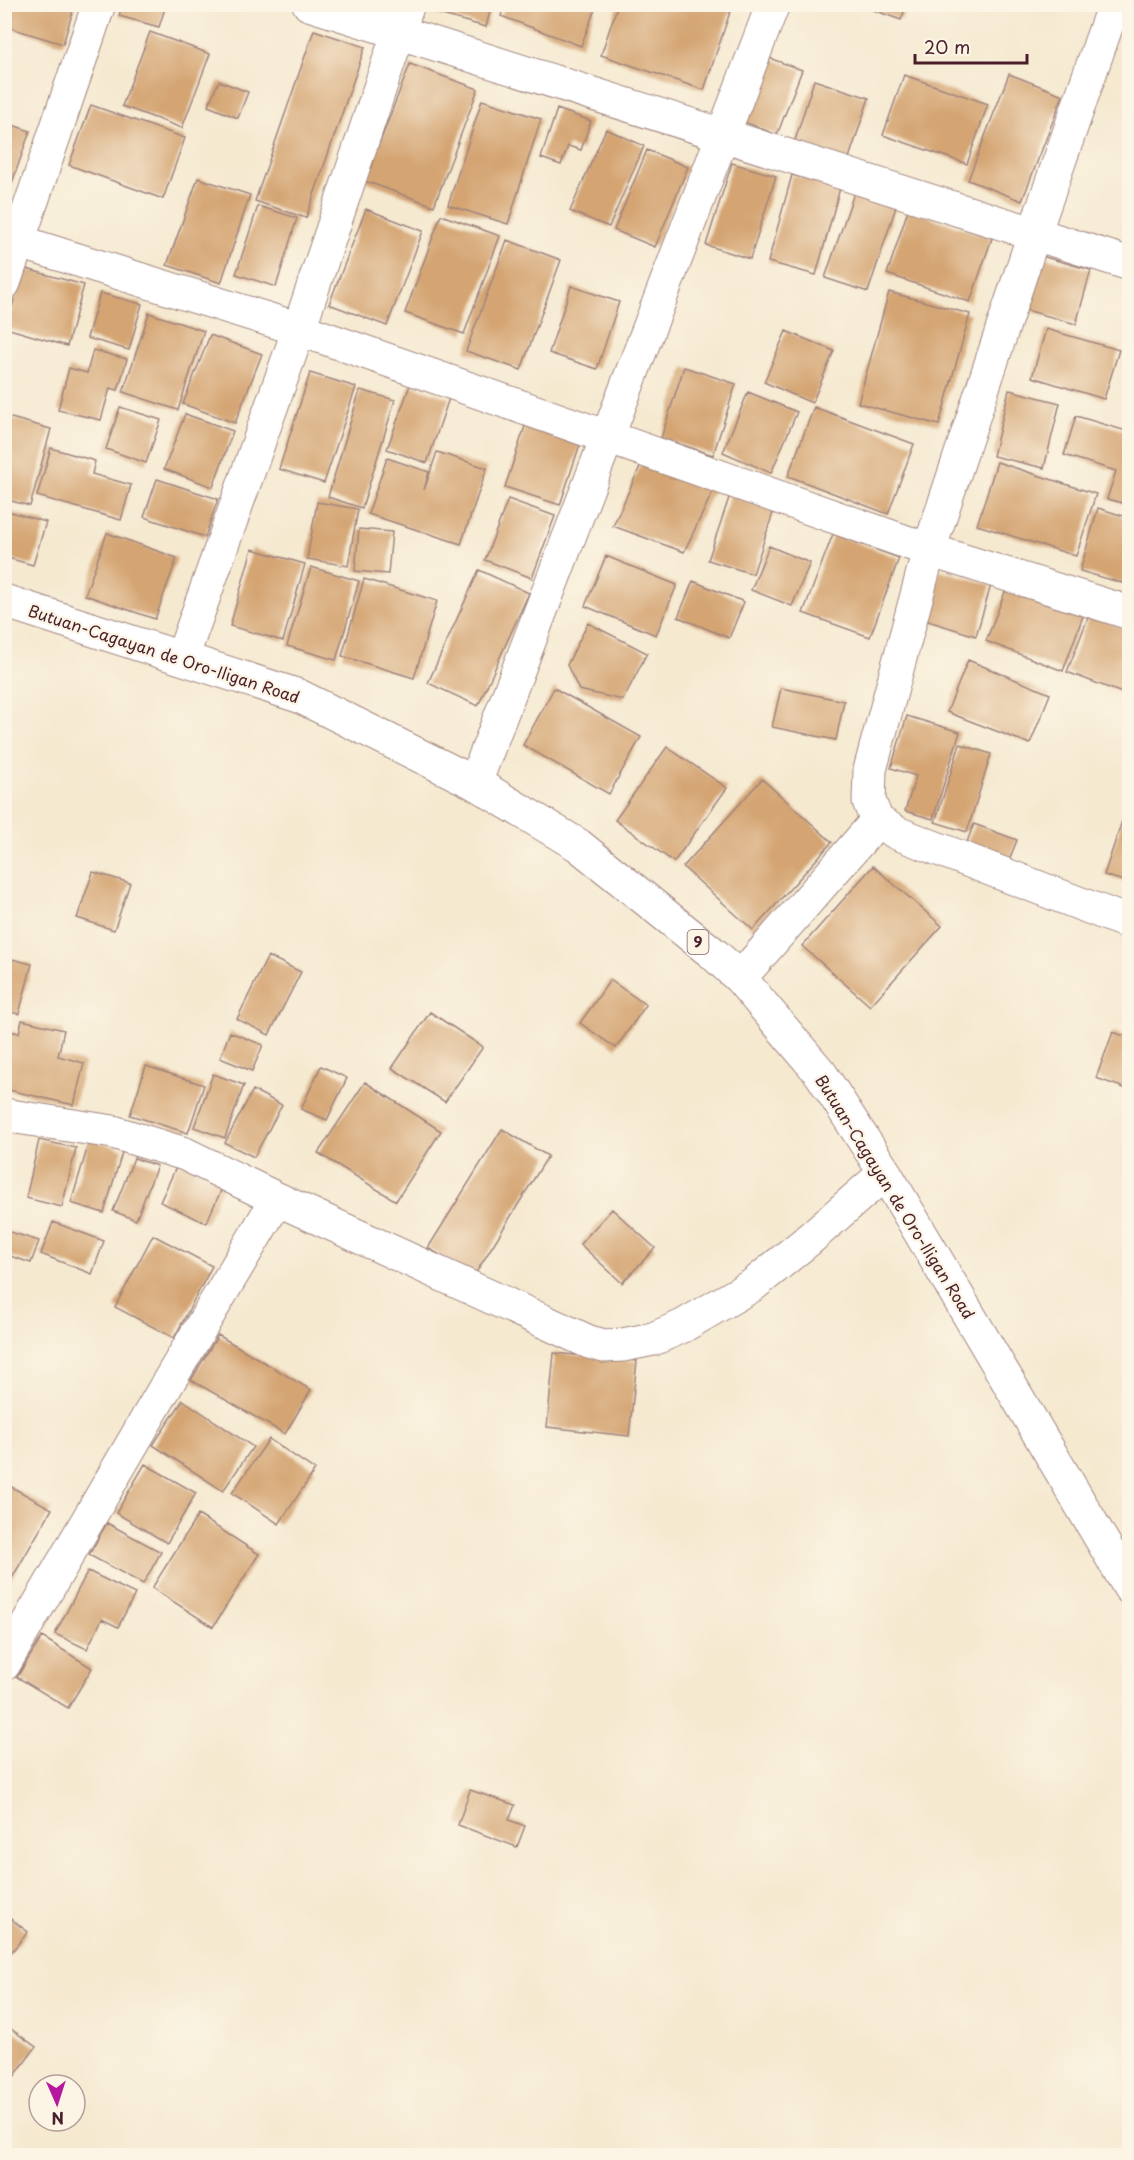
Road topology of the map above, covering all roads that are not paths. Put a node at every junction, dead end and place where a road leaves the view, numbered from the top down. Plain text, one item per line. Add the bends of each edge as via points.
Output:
1 (99, 4) edge
2 (309, 4) edge
3 (773, 4) edge
4 (1114, 4) edge
5 (404, 19) edge
6 (722, 136) junction
7 (1034, 234) junction
8 (11, 240) edge
9 (1130, 264) edge
10 (4, 284) edge
11 (299, 329) junction
12 (607, 438) junction
13 (929, 550) junction
14 (4, 601) edge
15 (1130, 613) edge
16 (182, 658) junction
17 (475, 783) junction
18 (877, 820) junction
19 (1130, 923) edge
20 (740, 978) junction
21 (4, 1115) edge
22 (885, 1173) junction
23 (277, 1199) junction
24 (1130, 1588) edge
25 (4, 1665) edge

1 - 8 main road
2 - 5 main road
3 - 6 main road
4 - 7 main road
5 - 6 main road
5 - 11 main road
6 - 7 main road
6 - 12 main road
7 - 9 main road
7 - 13 main road
8 - 10 main road
8 - 11 main road
11 - 12 main road
11 - 16 main road
12 - 13 main road
12 - 17 main road
13 - 15 main road
13 - 18 main road via 870,770 869,801
14 - 16 main road, Butuan-Cagayan de Oro-Iligan Road / 9
16 - 17 main road, Butuan-Cagayan de Oro-Iligan Road / 9 via 299,696
17 - 20 main road, Butuan-Cagayan de Oro-Iligan Road / 9 via 578,845
18 - 19 main road via 897,833
18 - 20 main road
20 - 22 main road, Butuan-Cagayan de Oro-Iligan Road / 9 via 821,1074
21 - 23 main road via 113,1132 185,1154
22 - 23 main road via 753,1285 653,1339 604,1346
22 - 24 main road, Butuan-Cagayan de Oro-Iligan Road / 9
23 - 25 main road

